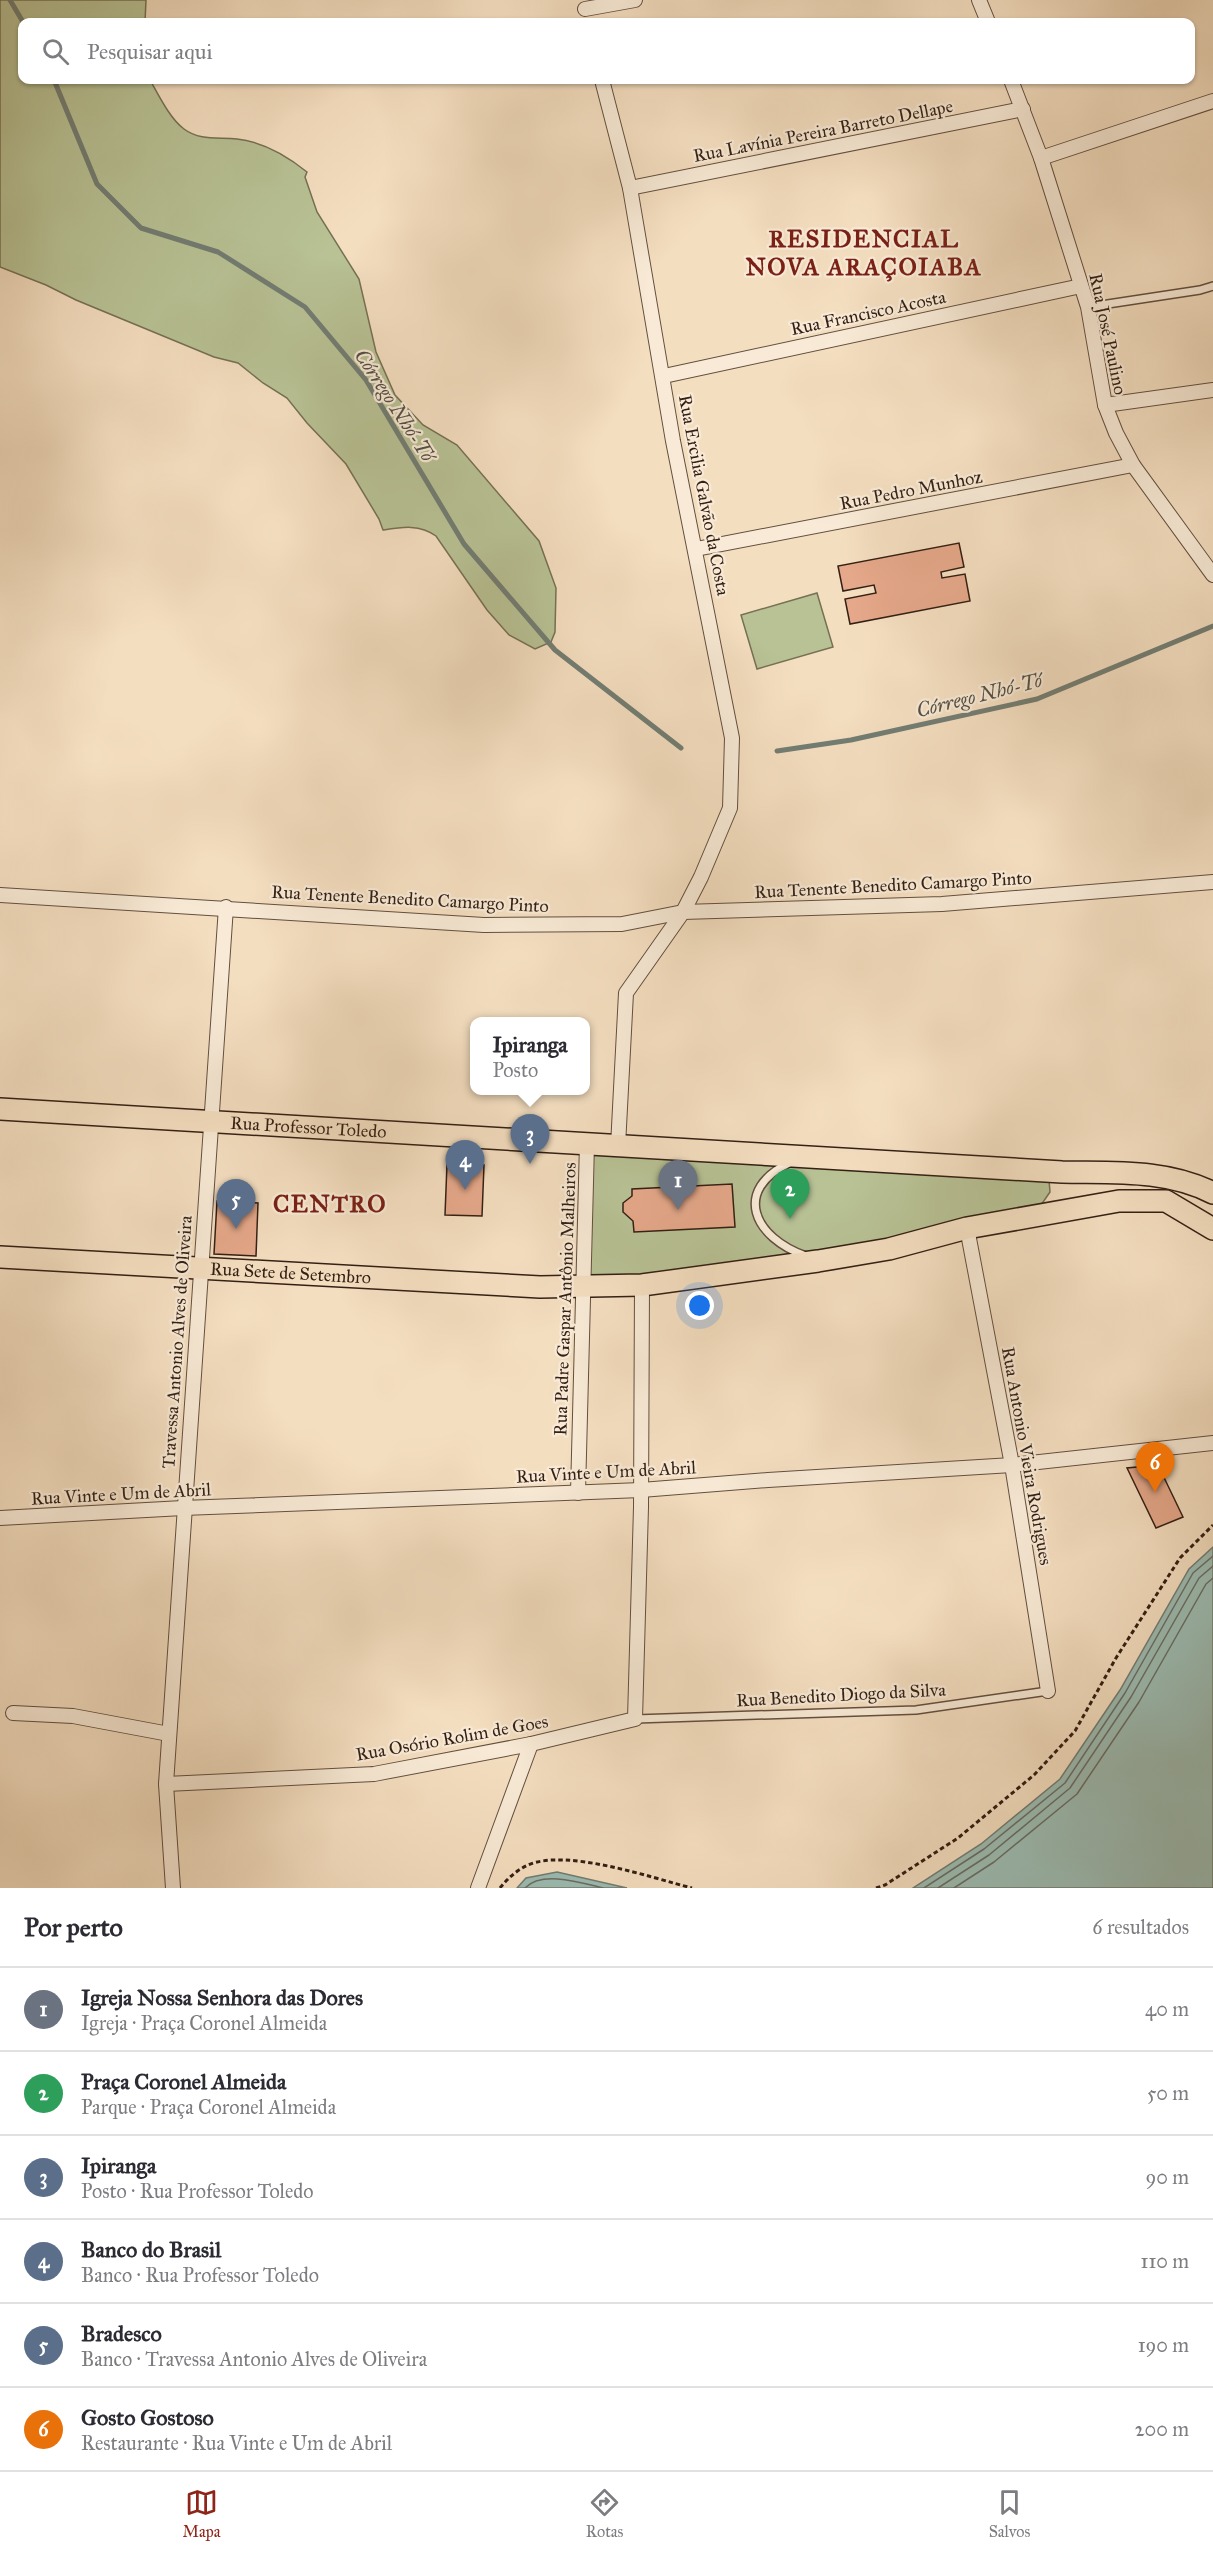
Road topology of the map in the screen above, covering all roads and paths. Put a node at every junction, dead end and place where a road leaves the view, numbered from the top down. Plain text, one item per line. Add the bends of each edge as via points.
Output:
1 (634, 0) edge
2 (979, 0) edge
3 (585, 10) edge
4 (986, 18) edge
5 (603, 84) edge
6 (1013, 84) edge
7 (1213, 101) edge
8 (1023, 109) junction
9 (1041, 158) junction
10 (630, 188) junction
11 (1081, 286) junction
12 (1213, 286) edge
13 (1088, 307) junction
14 (663, 376) junction
15 (1213, 390) edge
16 (1105, 405) junction
17 (1133, 465) junction
18 (696, 549) junction
19 (1213, 575) edge
20 (1213, 882) edge
21 (0, 895) edge
22 (226, 907) junction
23 (683, 912) junction
24 (0, 1109) edge
25 (211, 1123) junction
26 (587, 1143) junction
27 (618, 1146) junction
28 (808, 1157) junction
29 (1213, 1193) edge
30 (967, 1228) junction
31 (1213, 1229) edge
32 (0, 1257) edge
33 (818, 1261) junction
34 (201, 1268) junction
35 (642, 1286) junction
36 (583, 1287) junction
37 (1213, 1443) edge
38 (1012, 1465) junction
39 (641, 1490) junction
40 (578, 1493) junction
41 (183, 1508) junction
42 (0, 1518) edge
43 (1213, 1525) edge
44 (1048, 1691) joint
45 (13, 1713) dead end
46 (635, 1719) junction
47 (169, 1734) junction
48 (531, 1744) junction
49 (166, 1784) junction
50 (173, 1888) edge
51 (478, 1888) edge
52 (500, 1888) edge
53 (692, 1888) edge
54 (876, 1888) edge

1 - 3 street
2 - 4 street
5 - 10 street, Rua Ercilia Galvão da Costa
6 - 8 street, Rua José Paulino
7 - 9 street
8 - 9 street, Rua José Paulino
8 - 10 street, Rua Lavínia Pereira Barreto Dellape
9 - 11 street, Rua José Paulino
10 - 14 street, Rua Ercilia Galvão da Costa
11 - 13 street, Rua José Paulino
11 - 14 street, Rua Francisco Acosta
12 - 13 lane
13 - 16 street, Rua José Paulino
14 - 18 street, Rua Ercilia Galvão da Costa
15 - 16 street
16 - 17 street, Rua José Paulino
17 - 18 street, Rua Pedro Munhoz
17 - 19 street, Rua José Paulino
18 - 23 street, Rua Ercilia Galvão da Costa via 732,738 730,808
20 - 23 street, Rua Tenente Benedito Camargo Pinto via 942,904
21 - 22 street, Rua Tenente Benedito Camargo Pinto
22 - 23 street, Rua Tenente Benedito Camargo Pinto via 484,925 622,924
22 - 25 street, Travessa Antonio Alves de Oliveira
23 - 27 street, Rua Ercilia Galvão da Costa via 626,993
24 - 25 main road, Rua Professor Toledo
25 - 26 main road, Rua Professor Toledo
25 - 34 street, Travessa Antonio Alves de Oliveira
26 - 27 main road, Rua Professor Toledo
26 - 36 street, Rua Padre Gaspar Antônio Malheiros
27 - 28 main road, Rua Professor Toledo
28 - 29 main road, Rua Professor Toledo via 1159,1175
28 - 33 lane via 766,1178 756,1202 757,1217 777,1243
30 - 31 main road, Rua Sete de Setembro via 1119,1201 1166,1201
30 - 33 main road, Rua Sete de Setembro via 889,1250
30 - 38 street, Rua Antonio Vieira Rodrigues
32 - 34 main road, Rua Sete de Setembro
33 - 35 main road, Rua Sete de Setembro
34 - 36 main road, Rua Sete de Setembro
34 - 41 street, Travessa Antonio Alves de Oliveira
35 - 36 main road, Rua Sete de Setembro
35 - 39 street
36 - 40 street, Rua Padre Gaspar Antônio Malheiros
37 - 38 street, Rua Vinte e Um de Abril
38 - 39 street, Rua Vinte e Um de Abril
38 - 44 street, Rua Antonio Vieira Rodrigues
39 - 40 street, Rua Vinte e Um de Abril
39 - 46 street
40 - 41 street, Rua Vinte e Um de Abril
41 - 42 street, Rua Vinte e Um de Abril
41 - 47 street, Travessa Antonio Alves de Oliveira
43 - 54 path via 1180,1558 1075,1731 1051,1758 958,1838
44 - 46 lane, Rua Benedito Diogo da Silva via 916,1710
45 - 47 street via 73,1716
46 - 48 street, Rua Osório Rolim de Goes
47 - 49 street, Travessa Antonio Alves de Oliveira
48 - 49 street, Rua Osório Rolim de Goes via 374,1774
48 - 51 street
49 - 50 street, Travessa Antonio Alves de Oliveira
52 - 53 path via 530,1864 555,1860 583,1861

